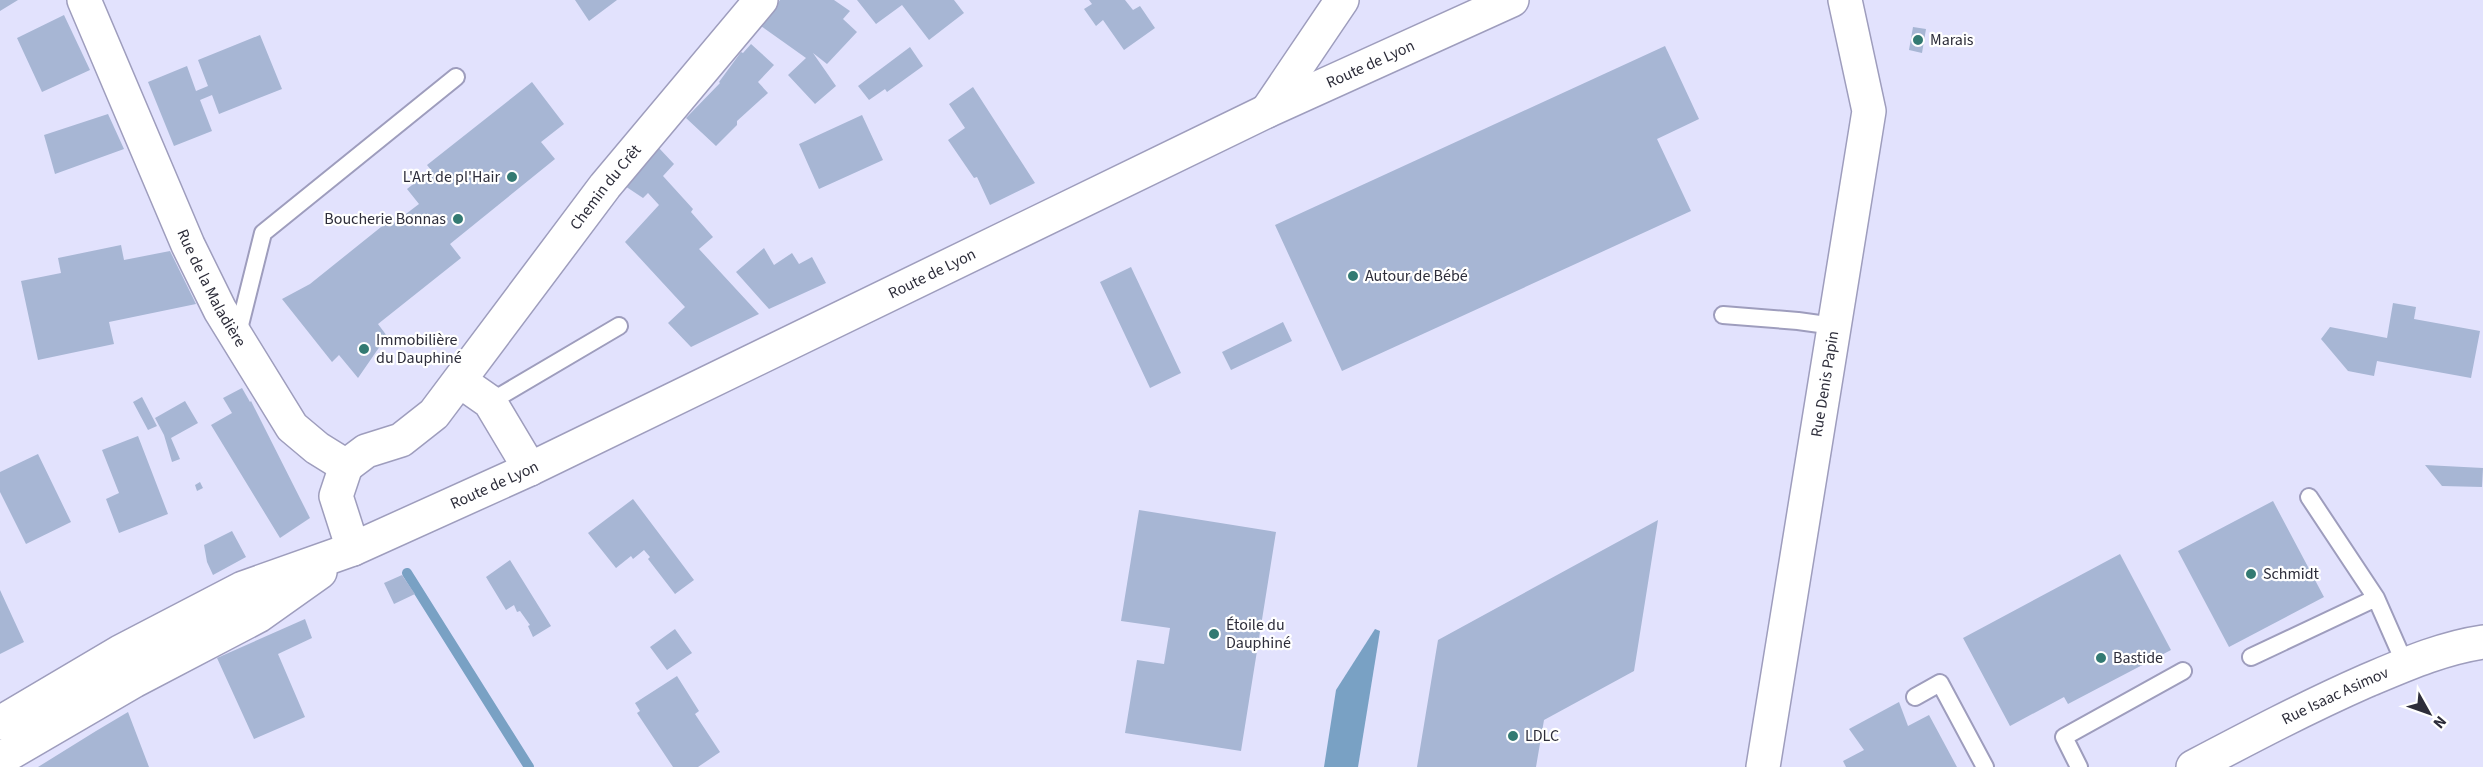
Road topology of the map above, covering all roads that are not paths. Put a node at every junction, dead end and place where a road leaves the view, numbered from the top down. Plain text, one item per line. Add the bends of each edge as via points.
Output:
1 (84, 0) edge
2 (761, 0) edge
3 (1342, 0) edge
4 (1512, 0) edge
5 (1845, 0) edge
6 (456, 77) dead end
7 (1267, 111) junction
8 (1723, 315) dead end
9 (619, 326) dead end
10 (1834, 326) junction
11 (237, 337) junction
12 (460, 381) junction
13 (490, 402) junction
14 (346, 466) junction
15 (530, 469) junction
16 (2308, 497) dead end
17 (353, 549) junction
18 (2376, 598) junction
19 (2483, 642) edge
20 (2251, 657) dead end
21 (2404, 664) junction
22 (2183, 671) dead end
23 (1915, 696) dead end
24 (0, 723) edge
25 (0, 759) edge
26 (1763, 767) edge
27 (1984, 767) edge
28 (2079, 767) edge
29 (2193, 767) edge

1 - 11 street, Rue de la Maladière via 188,245
2 - 12 street, Chemin du Crêt via 605,186
3 - 7 street
4 - 7 street, Route de Lyon
5 - 10 street, Rue Denis Papin via 1869,111
6 - 11 lane via 263,232
7 - 15 street, Route de Lyon
8 - 10 lane
9 - 13 lane
10 - 26 street, Rue Denis Papin
11 - 14 street, Rue de la Maladière via 292,427
12 - 13 street
12 - 14 street, Chemin du Crêt via 434,414 401,440 366,451
13 - 15 street
14 - 17 street via 336,496
15 - 17 street, Route de Lyon
16 - 18 lane
17 - 24 street via 243,588 120,652
17 - 25 street via 258,616 134,681
18 - 20 lane
18 - 21 lane
19 - 21 street, Rue Isaac Asimov via 2457,645
21 - 29 street, Rue Isaac Asimov via 2299,711
22 - 28 lane via 2064,737
23 - 27 lane via 1940,683

